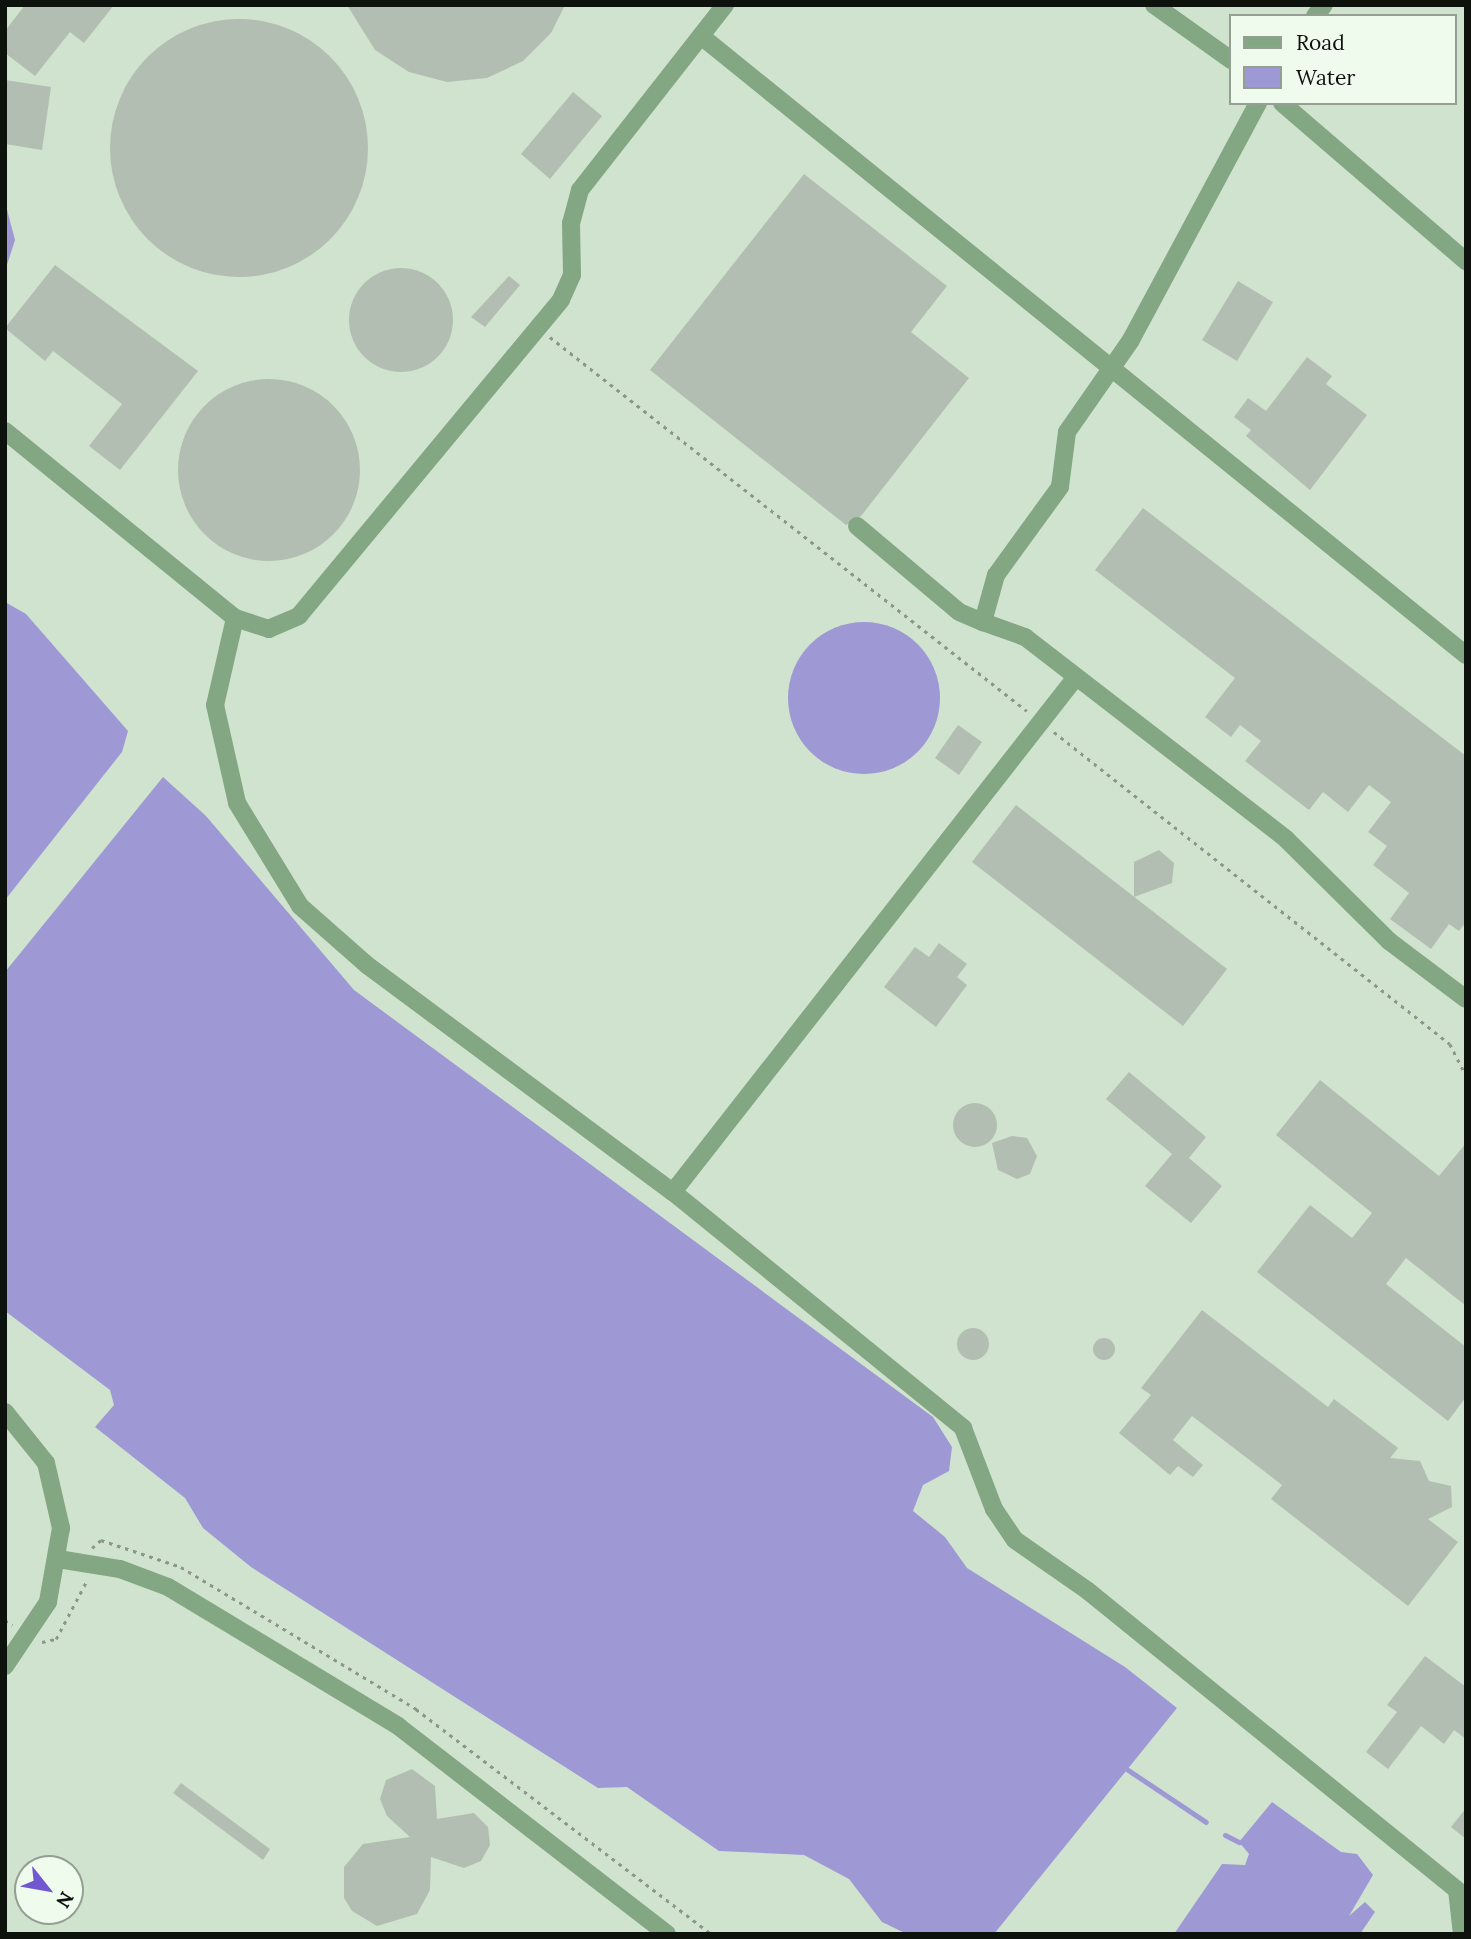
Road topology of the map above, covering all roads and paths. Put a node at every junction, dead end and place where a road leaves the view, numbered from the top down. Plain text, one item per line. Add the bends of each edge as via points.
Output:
1 (725, 5) edge
2 (1154, 5) edge
3 (701, 36) junction
4 (1230, 59) edge
5 (1257, 105) edge
6 (1285, 105) edge
7 (1466, 261) edge
8 (537, 328) junction
9 (1115, 366) junction
10 (5, 431) edge
11 (857, 526) dead end
12 (235, 618) junction
13 (983, 622) junction
14 (1466, 655) edge
15 (1076, 677) junction
16 (1042, 723) junction
17 (1466, 999) edge
18 (1466, 1076) edge
19 (673, 1192) junction
20 (5, 1412) edge
21 (58, 1559) junction
22 (5, 1665) edge
23 (667, 1934) edge
24 (1462, 1934) edge

1 - 3 street
2 - 4 street
3 - 8 street via 580,190 571,223 570,286
3 - 9 street
5 - 9 street
6 - 7 street
8 - 12 street via 299,615 269,629
8 - 16 path
9 - 13 street via 1067,432 1060,487 996,575
9 - 14 street
10 - 12 street
11 - 13 street via 959,612
12 - 19 street via 216,681 222,754 251,834 300,905 367,965
13 - 15 street via 1025,638
15 - 16 street
15 - 17 street via 1286,839 1389,941
16 - 18 path via 1450,1044
16 - 19 street
19 - 24 street via 963,1428 994,1509 1015,1540 1088,1591 1457,1890
20 - 21 street via 37,1448 52,1480
21 - 22 street via 48,1602
21 - 23 street via 120,1569 168,1587 398,1726

